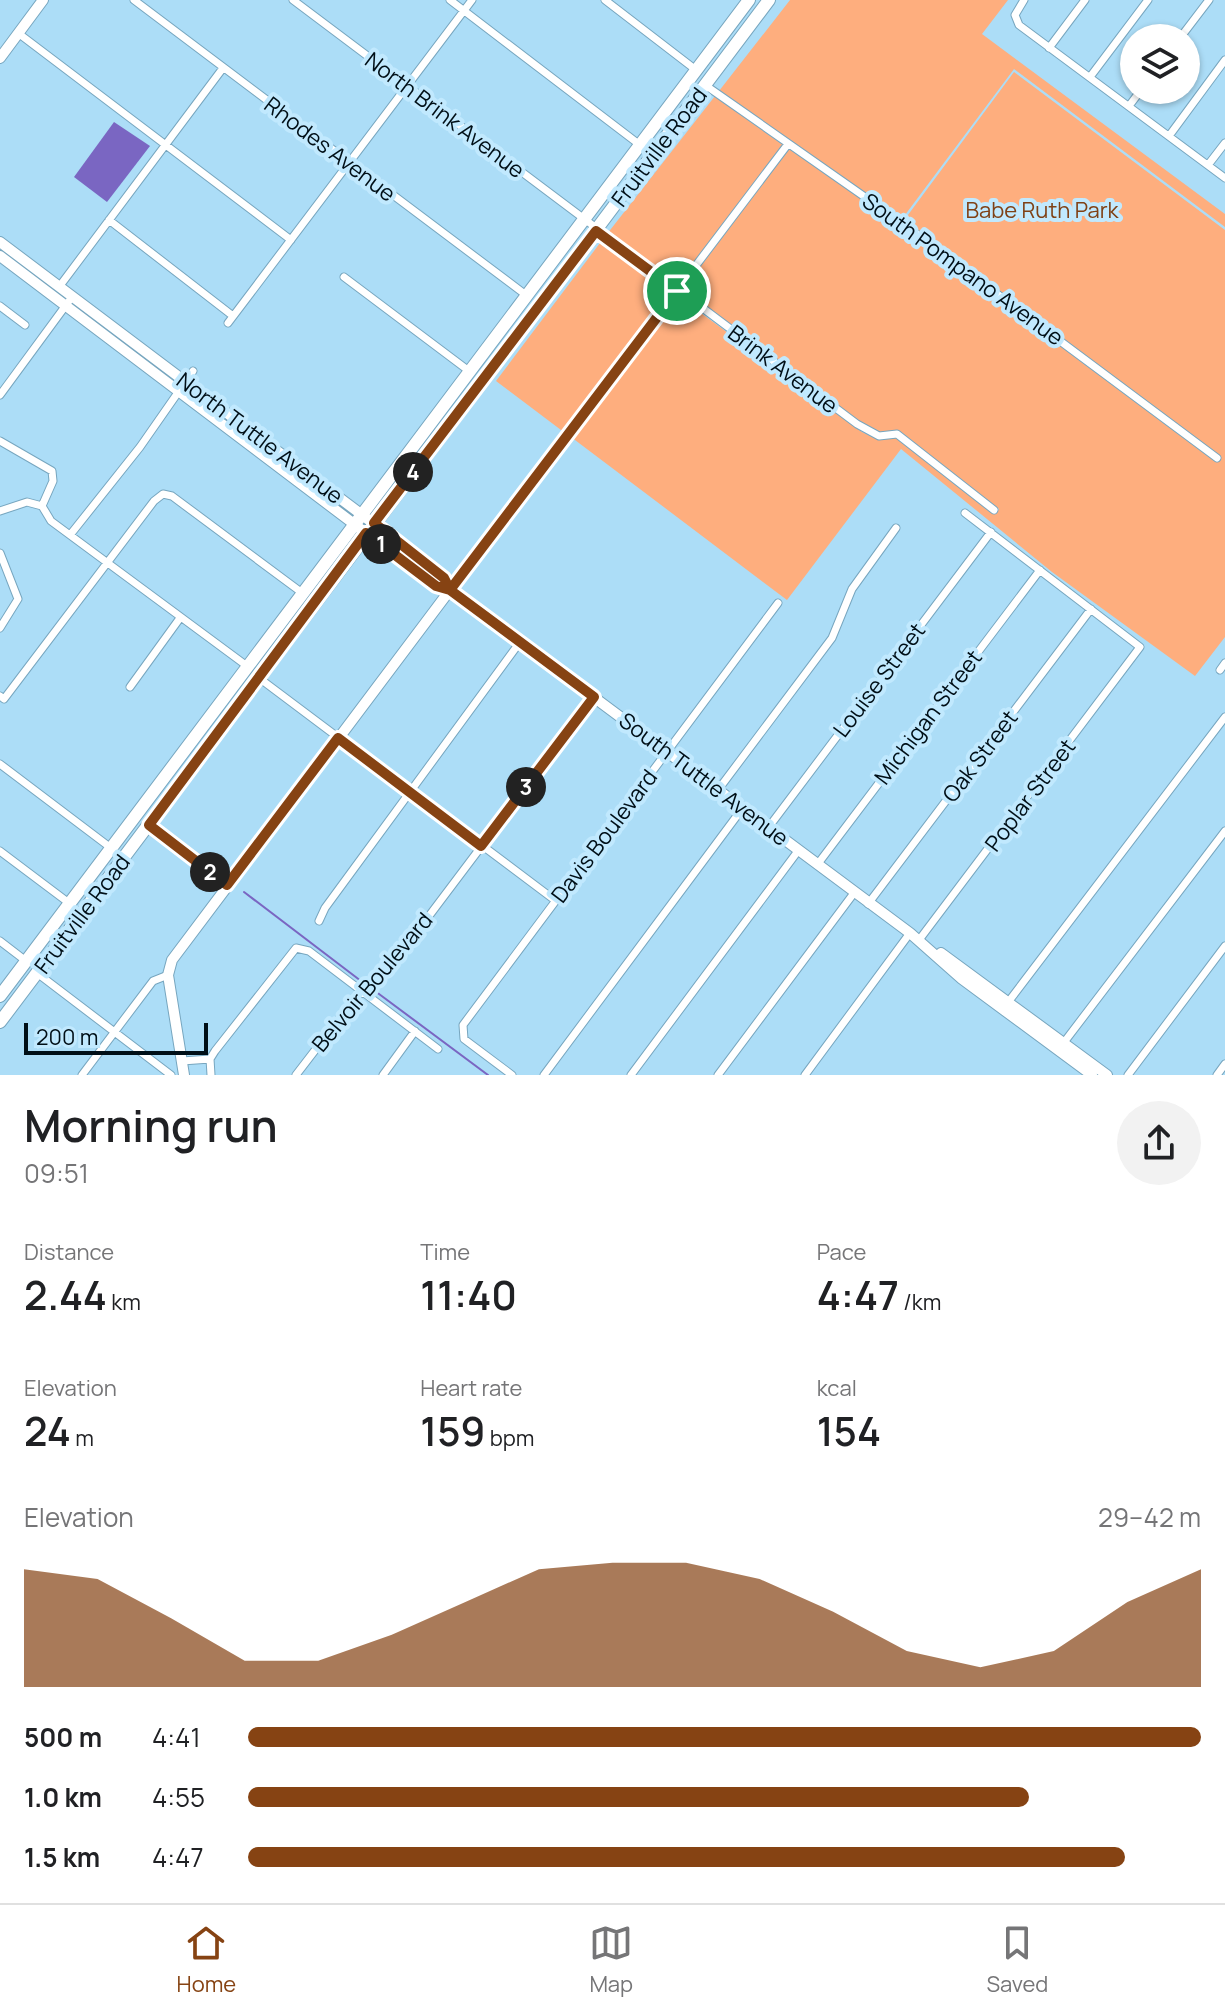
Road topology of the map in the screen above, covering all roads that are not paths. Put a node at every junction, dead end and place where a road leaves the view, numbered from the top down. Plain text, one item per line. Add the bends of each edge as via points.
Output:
1 (43, 0) edge
2 (134, 0) edge
3 (293, 0) edge
4 (450, 0) edge
5 (472, 0) edge
6 (605, 0) edge
7 (749, 0) edge
8 (769, 0) edge
9 (1024, 0) edge
10 (1085, 0) edge
11 (1148, 0) edge
12 (1209, 0) edge
13 (464, 11) junction
14 (1191, 24) edge
15 (18, 33) junction
16 (1049, 48) junction
17 (0, 58) edge
18 (1225, 60) edge
19 (223, 68) junction
20 (696, 70) junction
21 (1090, 77) junction
22 (705, 85) junction
23 (407, 87) junction
24 (1129, 106) joint
25 (1169, 136) junction
26 (1225, 143) edge
27 (166, 144) junction
28 (788, 144) junction
29 (640, 145) junction
30 (349, 164) junction
31 (1208, 165) junction
32 (1225, 178) edge
33 (109, 220) junction
34 (583, 221) junction
35 (596, 231) junction
36 (291, 240) junction
37 (0, 242) edge
38 (0, 256) edge
39 (344, 277) dead end
40 (59, 287) junction
41 (677, 291) junction
42 (526, 295) junction
43 (69, 302) junction
44 (0, 306) edge
45 (25, 325) dead end
46 (193, 371) dead end
47 (469, 371) junction
48 (181, 387) junction
49 (0, 395) edge
50 (0, 441) edge
51 (1217, 458) dead end
52 (42, 506) junction
53 (994, 510) dead end
54 (0, 511) edge
55 (965, 513) dead end
56 (356, 518) junction
57 (370, 528) junction
58 (896, 528) dead end
59 (991, 532) junction
60 (70, 535) junction
61 (0, 553) edge
62 (107, 563) junction
63 (1040, 570) junction
64 (450, 590) junction
65 (301, 592) junction
66 (778, 603) dead end
67 (1091, 609) junction
68 (180, 618) junction
69 (0, 628) edge
70 (520, 642) junction
71 (247, 666) junction
72 (259, 678) junction
73 (130, 687) dead end
74 (594, 697) junction
75 (2, 698) edge
76 (239, 705) junction
77 (1225, 717) edge
78 (338, 738) junction
79 (666, 751) junction
80 (0, 764) edge
81 (718, 790) junction
82 (409, 791) junction
83 (742, 809) junction
84 (149, 825) junction
85 (768, 828) junction
86 (1225, 831) edge
87 (481, 846) junction
88 (111, 848) junction
89 (0, 851) edge
90 (798, 851) junction
91 (817, 865) junction
92 (227, 885) junction
93 (854, 893) junction
94 (556, 901) junction
95 (69, 903) junction
96 (868, 904) junction
97 (319, 921) dead end
98 (915, 936) junction
99 (0, 941) edge
100 (1225, 946) edge
101 (26, 961) junction
102 (37, 973) junction
103 (168, 975) junction
104 (362, 992) junction
105 (0, 996) edge
106 (1009, 1001) junction
107 (0, 1022) edge
108 (415, 1031) junction
109 (115, 1032) junction
110 (1062, 1046) junction
111 (438, 1049) dead end
112 (210, 1059) junction
113 (182, 1061) junction
114 (1225, 1064) edge
115 (1086, 1070) edge
116 (82, 1075) edge
117 (171, 1075) edge
118 (184, 1075) edge
119 (211, 1075) edge
120 (296, 1075) edge
121 (383, 1075) edge
122 (512, 1075) edge
123 (544, 1075) edge
124 (631, 1075) edge
125 (718, 1075) edge
126 (805, 1075) edge
127 (1107, 1075) edge
128 (1128, 1075) edge
129 (1217, 1075) edge

1 - 15 main road
2 - 19 street, Rhodes Avenue
3 - 23 street, North Brink Avenue
4 - 13 street
5 - 13 street
6 - 20 street
7 - 20 main road, Fruitville Road
8 - 22 main road, Fruitville Road
9 - 16 street via 1015,18
10 - 16 street
11 - 21 street
12 - 14 street
13 - 23 street
13 - 29 street
15 - 17 main road
15 - 27 street
16 - 21 street
18 - 25 street
19 - 27 street
19 - 30 street, Rhodes Avenue
20 - 29 main road, Fruitville Road
21 - 24 street
22 - 28 street, South Pompano Avenue
22 - 35 main road, Fruitville Road
23 - 30 street
23 - 34 street, North Brink Avenue
24 - 25 street
25 - 31 street
26 - 31 street
27 - 33 street
27 - 36 street
28 - 41 street
28 - 51 street, South Pompano Avenue
29 - 34 main road, Fruitville Road
30 - 36 street
30 - 42 street, Rhodes Avenue
31 - 32 street
33 - 36 street via 231,320
33 - 40 street
34 - 35 street, North Brink Avenue
34 - 42 main road, Fruitville Road
35 - 41 street, Brink Avenue
35 - 57 main road, Fruitville Road
37 - 40 main road, North Tuttle Avenue
38 - 43 main road, North Tuttle Avenue
39 - 47 street
40 - 43 main road, North Tuttle Avenue
41 - 53 street, Brink Avenue via 863,429 879,436 897,434
41 - 64 street
42 - 47 main road, Fruitville Road
43 - 48 main road, North Tuttle Avenue
43 - 49 street
44 - 45 street
46 - 48 street
47 - 56 main road, Fruitville Road
48 - 56 main road, North Tuttle Avenue
48 - 60 street
50 - 52 street via 52,471
52 - 54 street via 27,502
52 - 60 street
55 - 59 street
56 - 57 main road, North Tuttle Avenue
56 - 65 main road, Fruitville Road
57 - 64 main road, North Tuttle Avenue via 444,578
57 - 72 main road, Fruitville Road
58 - 81 street via 852,589 832,638
59 - 63 street
59 - 85 street, Louise Street
60 - 62 street
61 - 69 street via 18,603
62 - 65 street via 163,494
62 - 68 street
62 - 75 street
63 - 67 street
63 - 91 street, Michigan Street
64 - 70 main road, South Tuttle Avenue
64 - 78 main road
65 - 71 main road, Fruitville Road
66 - 79 street, Davis Boulevard
67 - 96 street, Oak Street
67 - 98 street, Poplar Street via 1139,649
68 - 71 street
68 - 73 street
70 - 74 main road, South Tuttle Avenue
70 - 82 street
71 - 76 main road via 248,683
71 - 88 main road, Fruitville Road
72 - 76 main road, Fruitville Road
72 - 78 street
74 - 79 main road, South Tuttle Avenue
74 - 87 street, Belvoir Boulevard
76 - 84 main road, Fruitville Road
77 - 106 street
78 - 82 street
78 - 92 main road
79 - 81 main road, South Tuttle Avenue
79 - 94 street, Davis Boulevard
80 - 88 street
81 - 83 main road, South Tuttle Avenue
82 - 87 street
82 - 97 street
83 - 85 main road, South Tuttle Avenue
83 - 123 street
84 - 92 street
84 - 102 main road, Fruitville Road
85 - 90 main road, South Tuttle Avenue
86 - 110 street
87 - 94 street
87 - 104 street, Belvoir Boulevard via 386,973
88 - 95 main road, Fruitville Road
89 - 95 street
90 - 91 main road, South Tuttle Avenue
90 - 124 street
91 - 93 main road, South Tuttle Avenue
92 - 103 main road via 172,960
93 - 96 main road, South Tuttle Avenue
93 - 125 street
94 - 122 street, Davis Boulevard via 461,1030 464,1039
95 - 101 main road, Fruitville Road
96 - 98 main road, South Tuttle Avenue
98 - 106 main road, South Tuttle Avenue
98 - 110 main road, South Tuttle Avenue via 962,979
98 - 126 street, Poplar Street
99 - 101 street
100 - 128 street
101 - 105 main road, Fruitville Road
102 - 107 main road, Fruitville Road
102 - 109 street
103 - 109 street via 153,981
103 - 113 main road
104 - 108 street
104 - 112 street via 301,948 292,950
104 - 120 street, Belvoir Boulevard
106 - 110 main road, South Tuttle Avenue
108 - 111 street
108 - 121 street
109 - 116 street
109 - 117 street
110 - 115 main road, South Tuttle Avenue
112 - 113 street
112 - 119 street
113 - 118 main road
114 - 129 street
115 - 127 main road, South Tuttle Avenue

